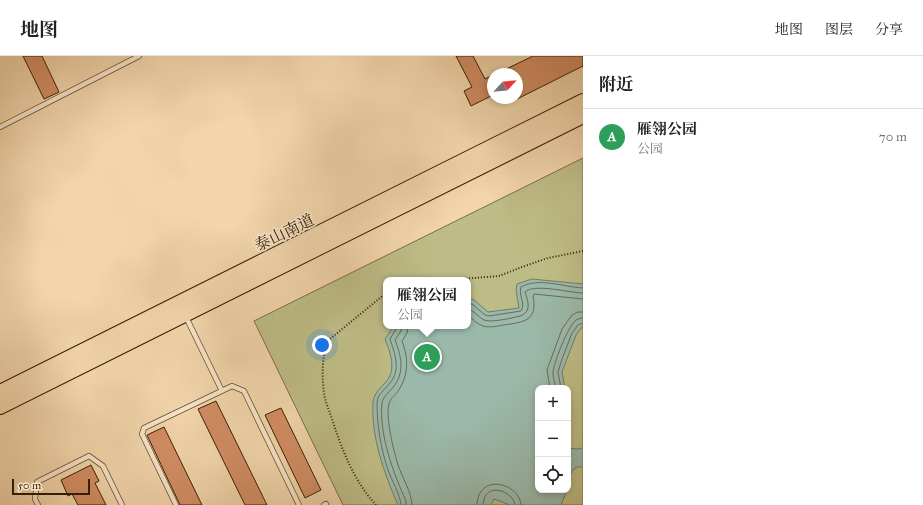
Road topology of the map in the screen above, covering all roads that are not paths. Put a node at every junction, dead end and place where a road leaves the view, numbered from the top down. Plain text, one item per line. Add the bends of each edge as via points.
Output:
1 (138, 56) edge
2 (583, 101) edge
3 (583, 116) edge
4 (0, 127) edge
5 (185, 314) junction
6 (222, 391) junction
7 (0, 392) edge
8 (0, 407) edge
9 (38, 505) edge
10 (122, 505) edge
11 (176, 505) edge
12 (300, 505) edge

1 - 4 lane
2 - 7 main road, 泰山南道
3 - 5 main road, 泰山南道
5 - 6 lane
5 - 8 main road, 泰山南道
6 - 11 lane via 144,428 142,434
6 - 12 lane via 232,386 244,391
9 - 10 lane via 35,499 37,482 89,456 103,466

